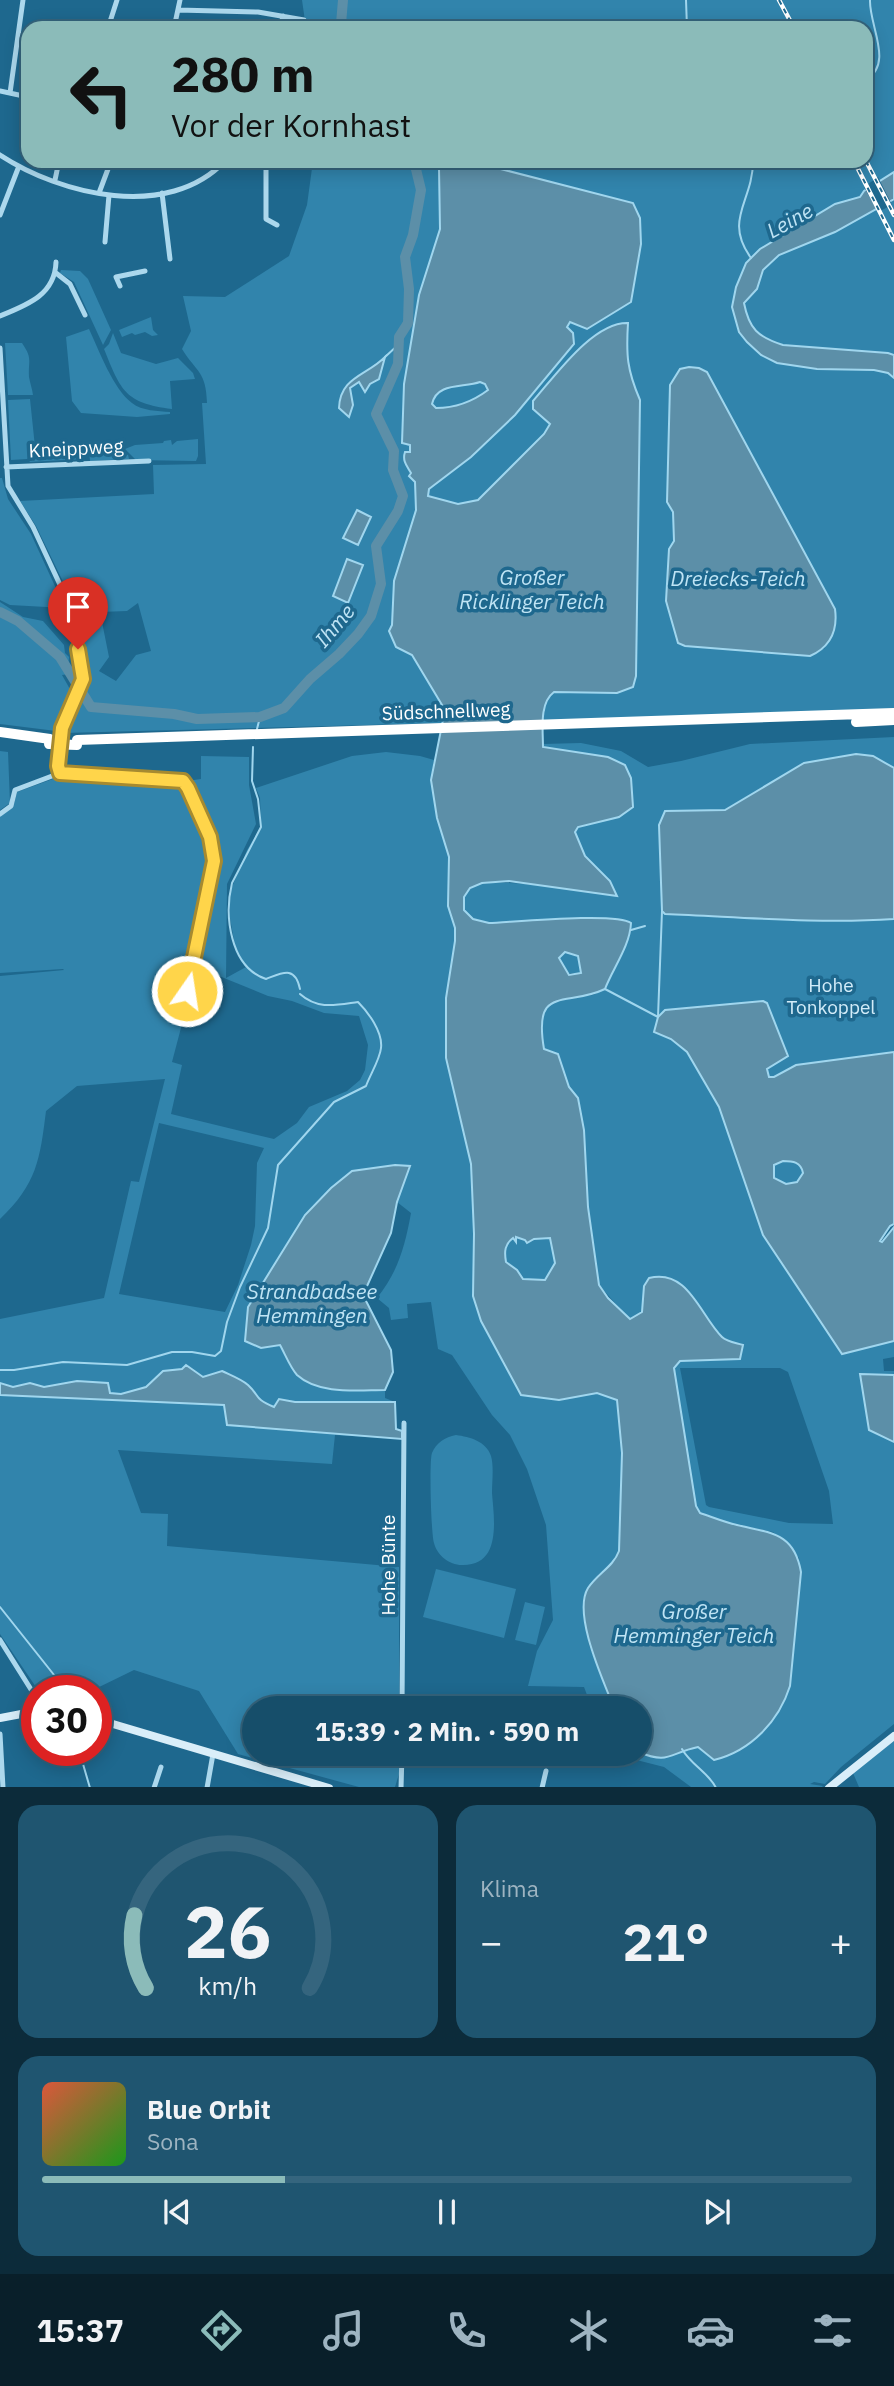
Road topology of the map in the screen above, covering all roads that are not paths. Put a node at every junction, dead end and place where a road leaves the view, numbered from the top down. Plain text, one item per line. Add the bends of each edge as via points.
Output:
1 (23, 0) edge
2 (117, 0) edge
3 (180, 0) edge
4 (178, 10) junction
5 (283, 16) junction
6 (304, 20) dead end
7 (110, 21) edge
8 (176, 21) edge
9 (282, 21) edge
10 (0, 90) edge
11 (10, 93) junction
12 (21, 95) edge
13 (0, 155) edge
14 (19, 166) joint
15 (24, 168) edge
16 (58, 168) edge
17 (108, 168) edge
18 (217, 168) edge
19 (266, 168) edge
20 (55, 180) junction
21 (99, 193) junction
22 (162, 193) junction
23 (109, 195) junction
24 (0, 215) edge
25 (276, 225) dead end
26 (105, 242) dead end
27 (170, 259) dead end
28 (56, 262) dead end
29 (145, 271) dead end
30 (56, 274) junction
31 (120, 286) dead end
32 (85, 315) dead end
33 (0, 316) edge
34 (0, 348) edge
35 (2, 445) edge
36 (149, 461) dead end
37 (6, 467) junction
38 (894, 713) edge
39 (894, 720) edge
40 (580, 727) junction
41 (0, 732) edge
42 (0, 738) edge
43 (49, 741) junction
44 (60, 773) junction
45 (0, 814) edge
46 (192, 970) dead end
47 (404, 1423) dead end
48 (0, 1640) edge
49 (22, 1675) edge
50 (402, 1696) edge
51 (21, 1714) edge
52 (0, 1718) edge
53 (112, 1724) edge
54 (0, 1734) edge
55 (894, 1735) edge
56 (213, 1754) junction
57 (402, 1766) edge
58 (161, 1767) dead end
59 (546, 1771) dead end
60 (304, 1784) edge
61 (3, 1787) edge
62 (153, 1787) edge
63 (207, 1787) edge
64 (329, 1787) edge
65 (399, 1787) edge
66 (542, 1787) edge
67 (829, 1787) edge

1 - 11 street
2 - 7 street
3 - 4 street
4 - 5 street
4 - 8 street
5 - 6 street
5 - 9 street
10 - 11 street
11 - 12 street
13 - 14 street
14 - 24 street
15 - 20 street
16 - 20 street
17 - 21 street
18 - 22 street via 207,177
19 - 25 street via 266,219
20 - 21 street
21 - 23 street
22 - 23 street
22 - 27 street
23 - 26 street
28 - 30 street
29 - 31 street via 116,277
30 - 32 street via 70,284
30 - 33 street via 42,296
34 - 35 street
35 - 37 street
36 - 37 street, Kneippweg
37 - 44 street via 12,496 33,527 69,604 83,679 62,728
38 - 40 highway, Südschnellweg
39 - 40 highway, Südschnellweg
40 - 43 highway, Südschnellweg, bridge
41 - 43 highway, Südschnellweg
42 - 43 highway, Südschnellweg
44 - 45 street via 15,790 11,806
44 - 46 street via 179,780 188,788 210,837 214,861
47 - 50 street, Hohe Bünte
48 - 49 street
51 - 52 street
53 - 56 street
54 - 61 street
55 - 67 street
56 - 60 street
56 - 63 street
57 - 65 street
58 - 62 street
59 - 66 street
60 - 64 street

